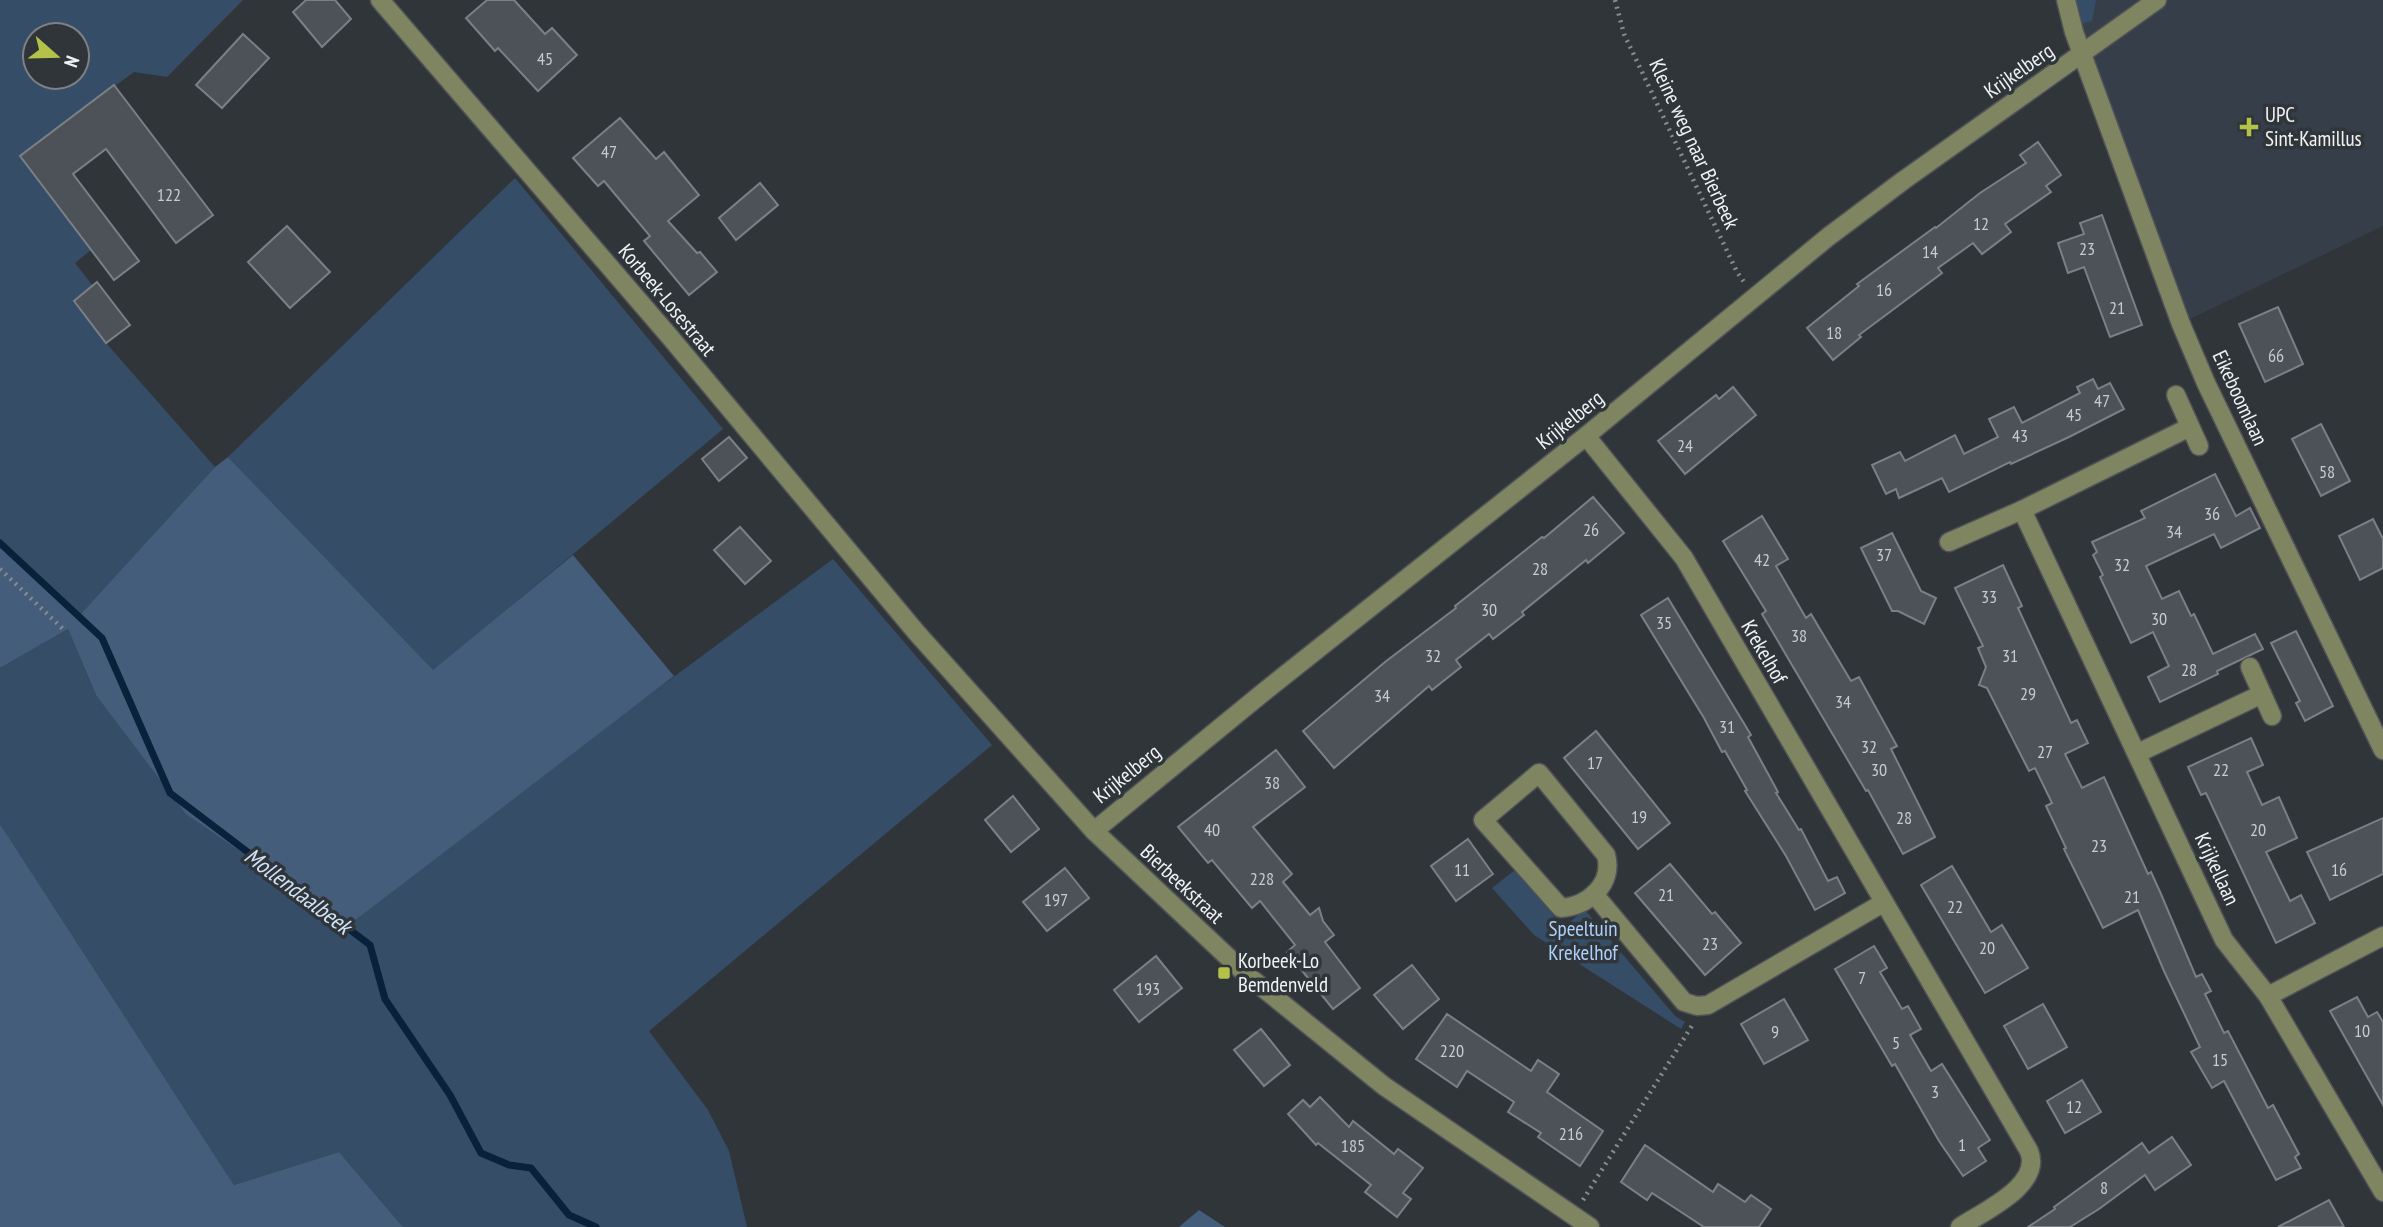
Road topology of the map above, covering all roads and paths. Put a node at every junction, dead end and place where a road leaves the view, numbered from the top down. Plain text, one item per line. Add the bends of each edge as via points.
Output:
1 (380, 0) edge
2 (1615, 0) edge
3 (2066, 0) edge
4 (2157, 0) edge
5 (2083, 54) junction
6 (1755, 297) junction
7 (2176, 396) dead end
8 (2190, 427) junction
9 (1586, 436) junction
10 (2199, 446) dead end
11 (2022, 510) junction
12 (1949, 541) dead end
13 (0, 569) edge
14 (63, 629) dead end
15 (916, 632) joint
16 (2250, 667) dead end
17 (2262, 694) junction
18 (2272, 716) dead end
19 (2383, 750) edge
20 (2138, 754) junction
21 (1094, 831) junction
22 (1594, 894) junction
23 (1883, 903) junction
24 (2383, 936) edge
25 (2268, 996) junction
26 (1697, 1006) junction
27 (2383, 1192) edge
28 (1573, 1216) junction
29 (1590, 1227) edge
30 (1960, 1227) edge

1 - 15 street, Korbeek-Losestraat
2 - 6 path, Kleine weg naar Bierbeek via 1624,34 1737,272
3 - 5 street, Krijkelberg
4 - 5 street, Krijkelberg
5 - 6 street, Krijkelberg via 1904,180
5 - 19 street, Eikeboomlaan via 2201,371
6 - 9 street, Krijkelberg
7 - 8 street
8 - 10 street
8 - 11 street
9 - 21 street, Krijkelberg
9 - 23 street, Krekelhof via 1684,558
11 - 12 street
11 - 20 street, Krijkellaan
13 - 14 path
15 - 21 street, Bierbeekstraat
16 - 17 street
17 - 18 street
17 - 20 street
20 - 25 street, Krijkellaan via 2224,940
21 - 28 street, Bierbeekstraat via 1247,975 1384,1086
22 - 22 street via 1606,881 1610,868 1606,855 1539,773 1483,820 1561,908 1577,907
22 - 26 street via 1684,1002
23 - 26 street via 1708,1006
23 - 30 street, Krekelhof via 2032,1158 2022,1185
24 - 25 street
25 - 27 street, Krijkellaan
26 - 28 path via 1694,1023
28 - 29 street, Bierbeekstraat

